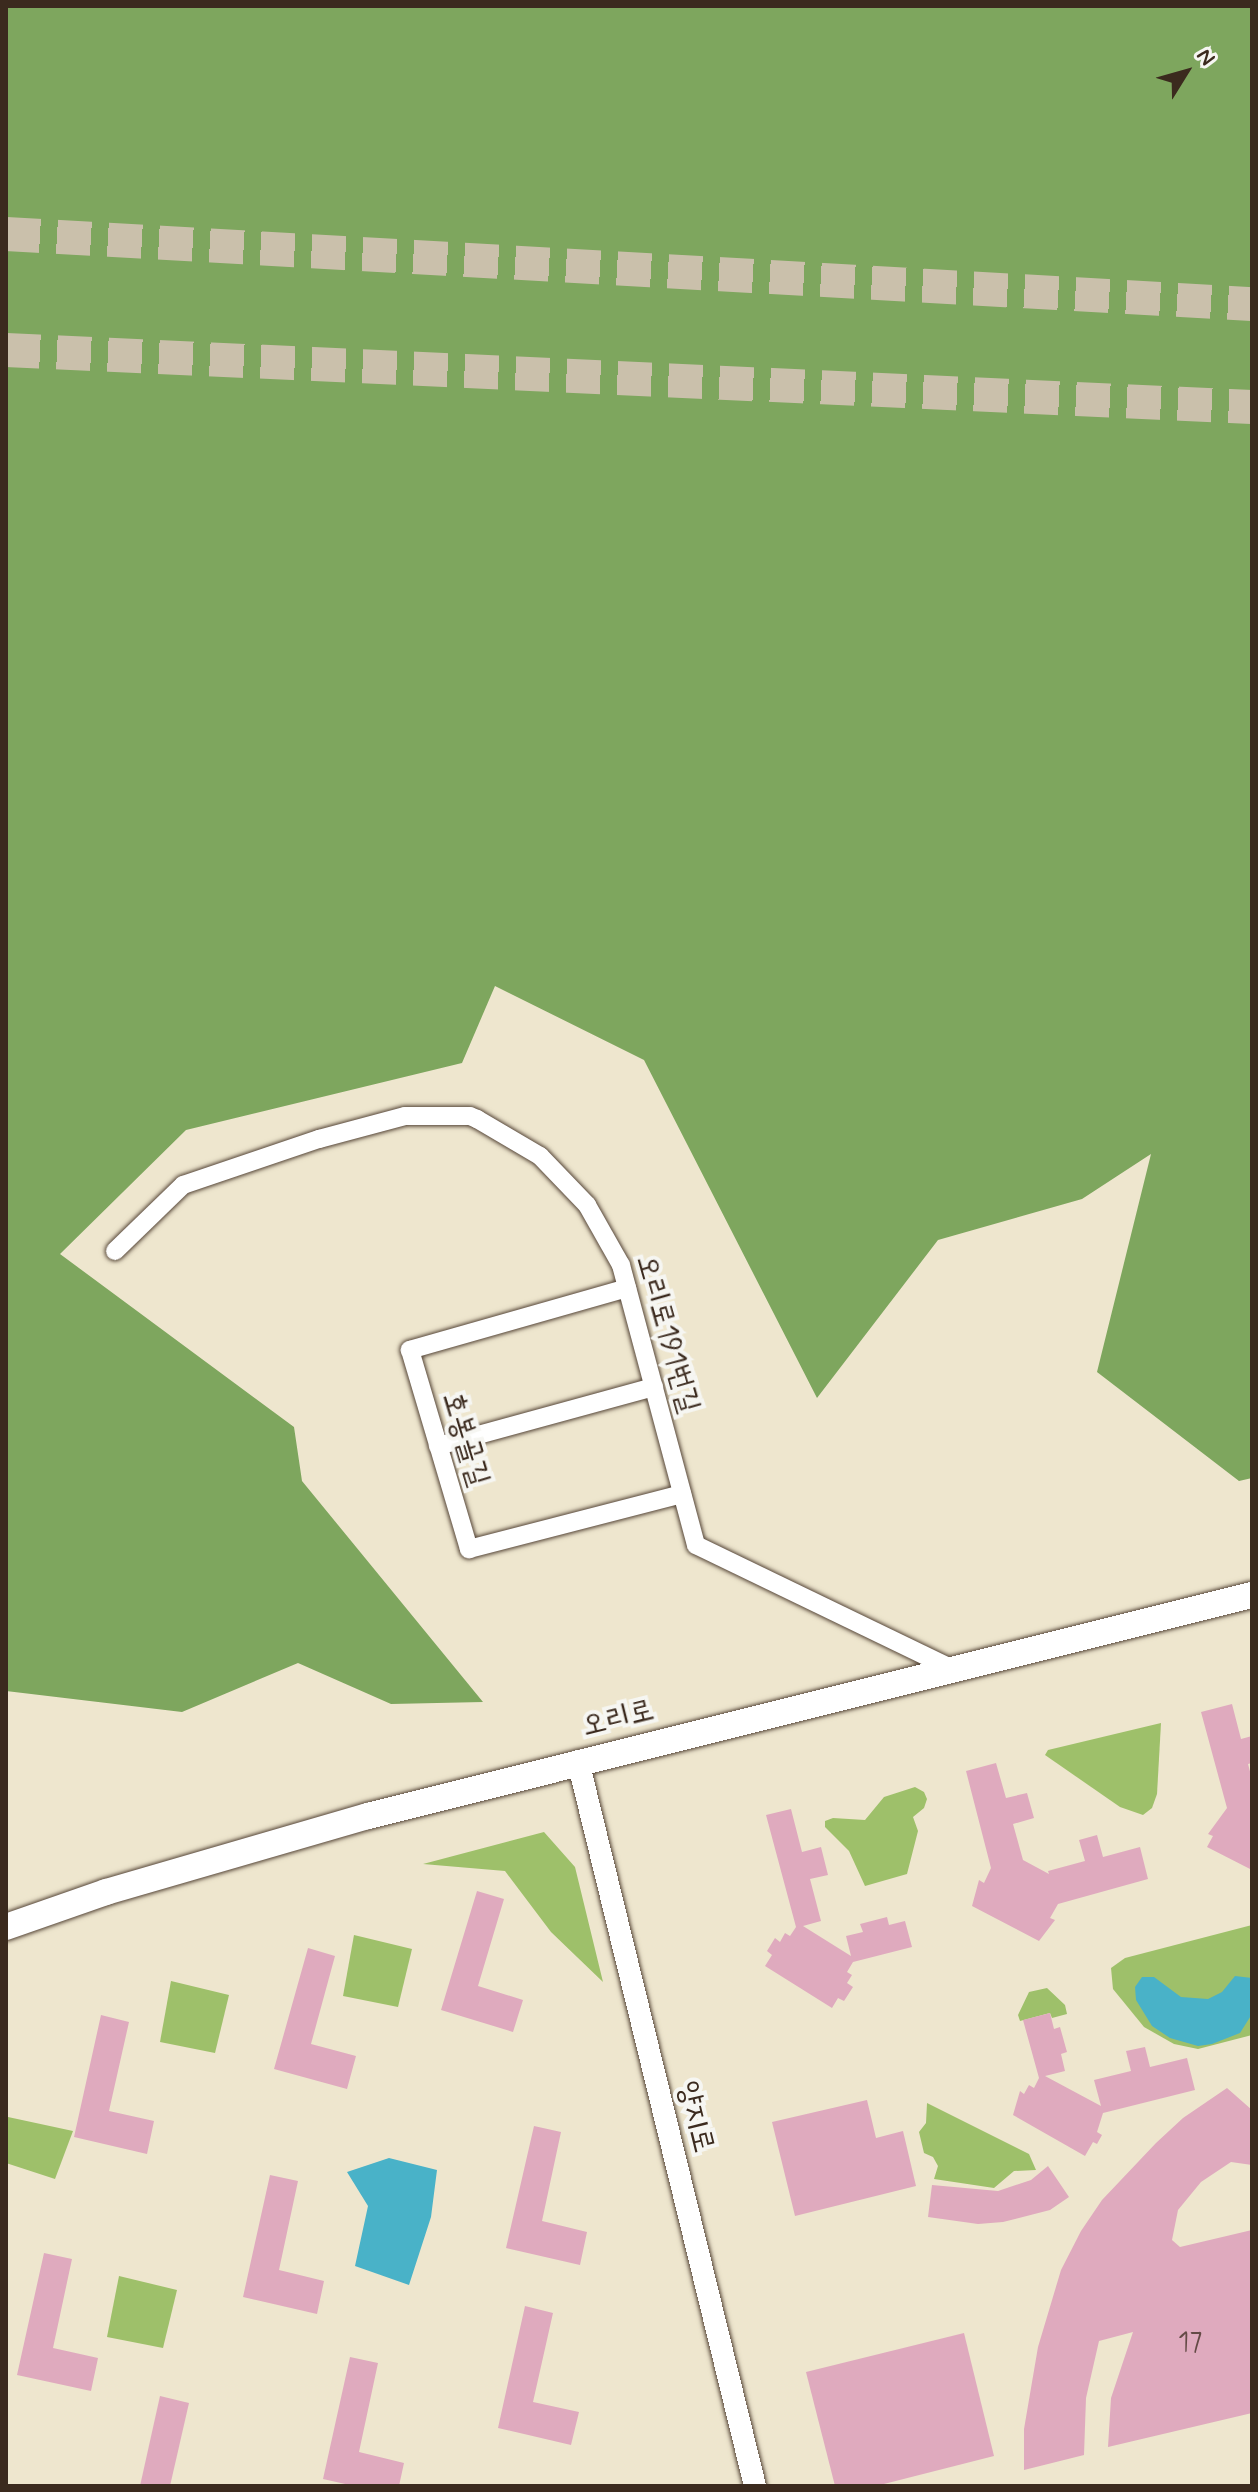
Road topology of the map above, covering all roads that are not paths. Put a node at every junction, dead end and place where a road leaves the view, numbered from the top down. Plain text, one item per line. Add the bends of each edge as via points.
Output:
1 (115, 1251) dead end
2 (627, 1288) junction
3 (654, 1387) junction
4 (438, 1446) junction
5 (682, 1494) junction
6 (1252, 1595) edge
7 (953, 1669) junction
8 (578, 1761) junction
9 (6, 1927) edge
10 (755, 2486) edge

1 - 2 street, 오리로191번길 via 183,1185 405,1116 470,1116 540,1156 587,1205 621,1265
2 - 3 street, 오리로191번길
2 - 4 street, 호봉골길 via 410,1350
3 - 4 street
3 - 5 street, 오리로191번길
4 - 5 street, 호봉골길 via 469,1549
5 - 7 street, 오리로191번길 via 696,1545
6 - 7 main road, 오리로
7 - 8 main road, 오리로
8 - 9 main road, 오리로 via 281,1841
8 - 10 street, 양지로

